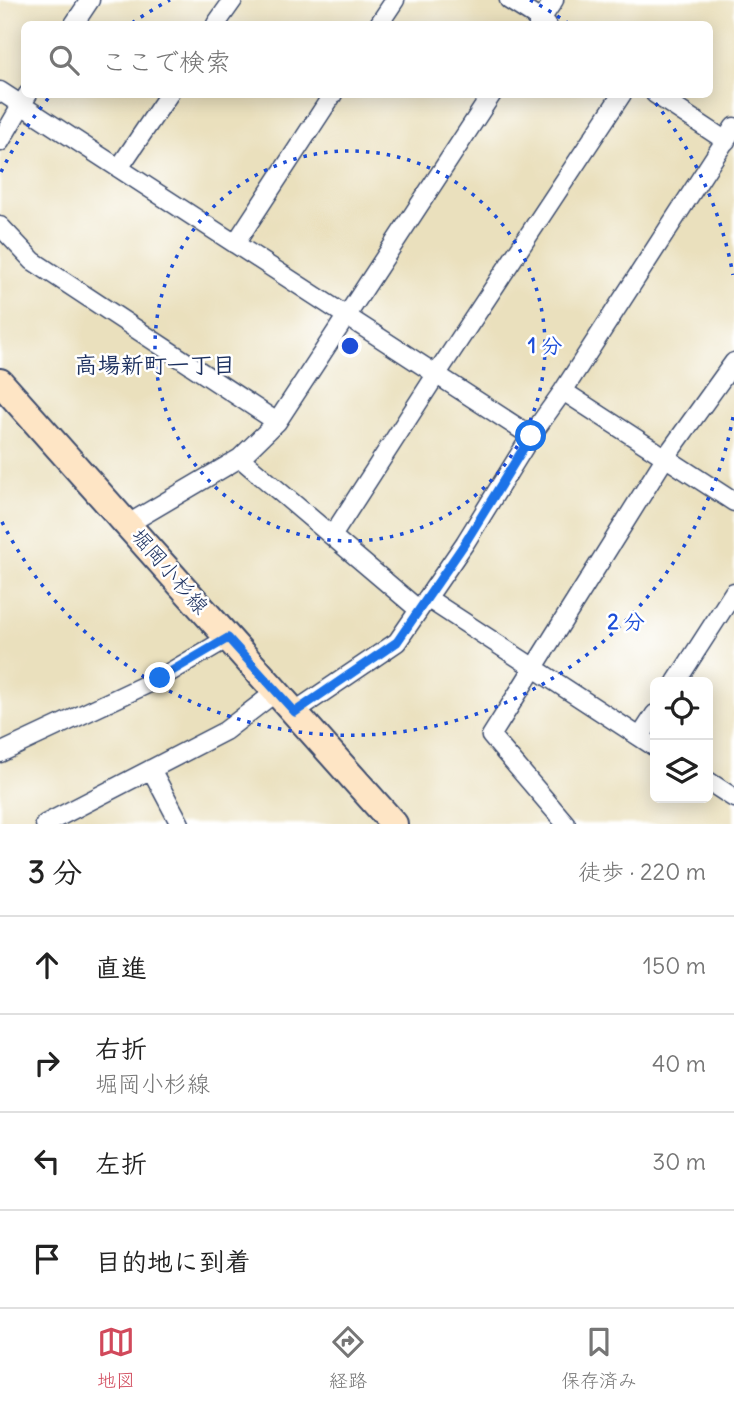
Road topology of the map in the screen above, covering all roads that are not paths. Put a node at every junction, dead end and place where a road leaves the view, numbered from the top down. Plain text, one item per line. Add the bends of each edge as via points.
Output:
1 (90, 0) edge
2 (233, 0) edge
3 (395, 0) edge
4 (509, 0) edge
5 (554, 0) edge
6 (76, 21) edge
7 (218, 21) edge
8 (381, 21) edge
9 (539, 21) edge
10 (543, 21) edge
11 (0, 91) edge
12 (166, 98) edge
13 (330, 98) edge
14 (489, 98) edge
15 (619, 98) edge
16 (662, 98) edge
17 (25, 100) edge
18 (730, 134) edge
19 (0, 142) edge
20 (119, 168) junction
21 (0, 226) edge
22 (235, 244) junction
23 (347, 317) junction
24 (734, 362) edge
25 (436, 375) junction
26 (0, 382) edge
27 (563, 391) junction
28 (277, 422) junction
29 (531, 436) junction
30 (240, 458) junction
31 (665, 458) junction
32 (734, 502) edge
33 (128, 524) junction
34 (332, 536) junction
35 (734, 592) edge
36 (423, 604) junction
37 (228, 638) junction
38 (534, 668) junction
39 (679, 677) edge
40 (276, 691) junction
41 (295, 712) junction
42 (648, 742) edge
43 (0, 753) edge
44 (151, 769) junction
45 (713, 784) edge
46 (734, 798) edge
47 (45, 824) edge
48 (180, 824) edge
49 (394, 824) edge
50 (566, 824) edge

1 - 6 street
2 - 7 street
3 - 8 street
4 - 9 street
5 - 10 street
11 - 17 street
12 - 20 street
13 - 22 street
14 - 23 street
15 - 25 street
16 - 18 street
17 - 19 street
17 - 20 street
18 - 27 street
20 - 22 street
21 - 28 street via 33,261
22 - 23 street
23 - 25 street
23 - 28 street
24 - 31 street
25 - 29 street
25 - 34 street
26 - 33 main road, 堀岡小杉線
27 - 29 street
27 - 31 street
28 - 30 street
29 - 36 street
30 - 33 street
30 - 34 street
31 - 32 street
31 - 38 street
33 - 37 main road, 堀岡小杉線
34 - 36 street
35 - 39 street
36 - 38 street
36 - 41 street via 397,642
37 - 40 main road, 堀岡小杉線
37 - 43 street via 160,678
38 - 42 street
38 - 50 street via 491,736
40 - 41 main road, 堀岡小杉線
40 - 44 street via 225,731
41 - 49 main road, 堀岡小杉線
44 - 47 street
44 - 48 street
45 - 46 street

